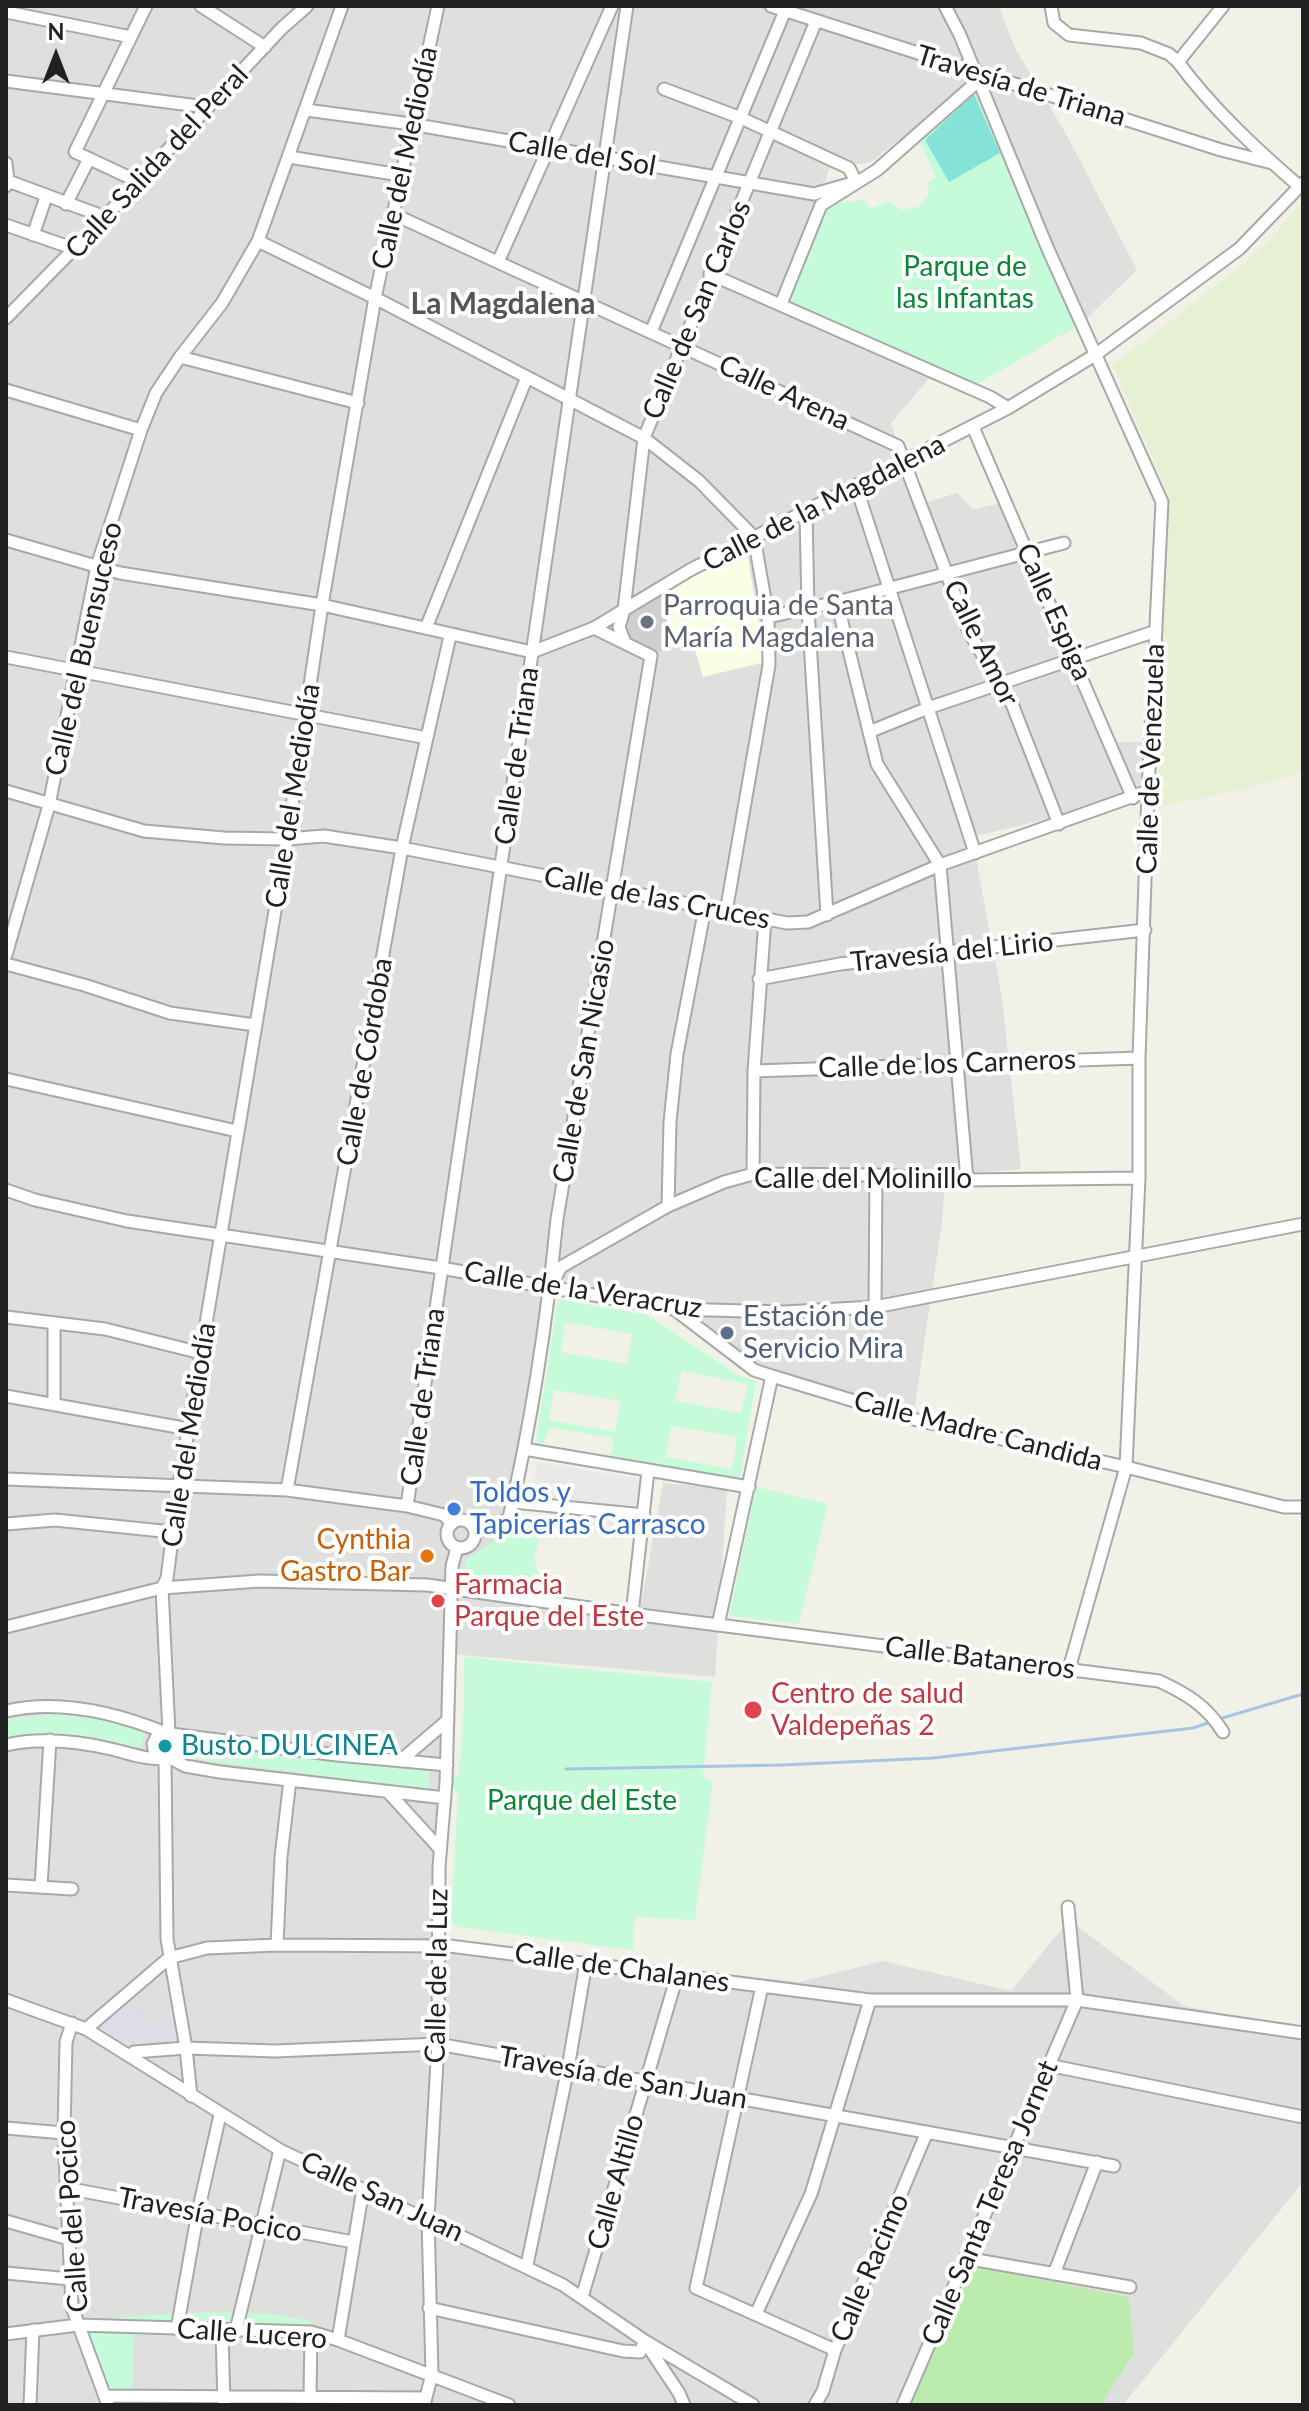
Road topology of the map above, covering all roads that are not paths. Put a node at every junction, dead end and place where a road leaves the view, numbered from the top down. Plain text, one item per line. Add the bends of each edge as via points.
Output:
1 (146, 6) edge
2 (201, 6) edge
3 (307, 6) edge
4 (342, 6) edge
5 (438, 6) edge
6 (612, 6) edge
7 (627, 6) edge
8 (771, 6) edge
9 (945, 6) edge
10 (1051, 6) edge
11 (1223, 6) edge
12 (786, 8) edge
13 (6, 12) edge
14 (816, 21) junction
15 (131, 37) junction
16 (265, 47) junction
17 (1178, 62) junction
18 (976, 76) junction
19 (6, 81) edge
20 (664, 89) dead end
21 (103, 95) junction
22 (206, 107) junction
23 (306, 110) junction
24 (741, 118) junction
25 (411, 124) junction
26 (771, 133) junction
27 (547, 148) junction
28 (289, 157) junction
29 (604, 158) junction
30 (89, 159) junction
31 (6, 163) edge
32 (1272, 163) junction
33 (400, 175) junction
34 (716, 176) junction
35 (139, 182) junction
36 (856, 182) junction
37 (7, 183) edge
38 (749, 184) junction
39 (1301, 185) edge
40 (46, 197) junction
41 (66, 204) junction
42 (393, 214) junction
43 (105, 217) junction
44 (6, 225) edge
45 (33, 235) junction
46 (258, 241) junction
47 (75, 249) junction
48 (498, 262) junction
49 (710, 274) junction
50 (375, 298) junction
51 (583, 303) junction
52 (781, 304) junction
53 (6, 318) edge
54 (651, 332) junction
55 (681, 345) junction
56 (1095, 355) junction
57 (180, 357) junction
58 (527, 377) junction
59 (6, 390) edge
60 (569, 398) junction
61 (358, 403) junction
62 (1008, 408) junction
63 (973, 427) junction
64 (141, 430) junction
65 (644, 438) junction
66 (904, 461) junction
67 (856, 486) junction
68 (806, 512) junction
69 (754, 537) junction
70 (6, 540) edge
71 (1064, 543) dead end
72 (1027, 551) junction
73 (97, 566) junction
74 (946, 573) junction
75 (888, 589) junction
76 (837, 602) junction
77 (322, 605) junction
78 (808, 609) junction
79 (624, 610) junction
80 (768, 617) junction
81 (426, 628) junction
82 (594, 628) junction
83 (1156, 631) junction
84 (450, 636) junction
85 (625, 643) junction
86 (532, 652) junction
87 (6, 657) edge
88 (1074, 658) junction
89 (75, 669) junction
90 (999, 685) junction
91 (928, 708) junction
92 (306, 714) junction
93 (869, 732) junction
94 (427, 738) junction
95 (6, 791) edge
96 (1148, 791) junction
97 (1133, 798) junction
98 (49, 805) junction
99 (1059, 824) junction
100 (287, 839) junction
101 (402, 848) junction
102 (975, 853) junction
103 (940, 865) junction
104 (501, 868) junction
105 (614, 889) junction
106 (705, 908) junction
107 (6, 910) edge
108 (726, 912) junction
109 (19, 914) junction
110 (827, 915) junction
111 (765, 919) junction
112 (1145, 930) junction
113 (949, 953) junction
114 (6, 955) edge
115 (6, 964) edge
116 (759, 979) junction
117 (255, 1025) junction
118 (1139, 1058) junction
119 (958, 1064) junction
120 (754, 1071) junction
121 (6, 1079) edge
122 (237, 1131) junction
123 (753, 1174) junction
124 (876, 1175) junction
125 (1139, 1178) junction
126 (967, 1180) junction
127 (6, 1190) edge
128 (668, 1206) junction
129 (1303, 1224) edge
130 (221, 1236) junction
131 (332, 1251) junction
132 (1135, 1258) junction
133 (557, 1262) junction
134 (441, 1268) junction
135 (551, 1286) junction
136 (875, 1307) junction
137 (673, 1309) junction
138 (6, 1317) edge
139 (54, 1324) junction
140 (201, 1353) junction
141 (772, 1376) junction
142 (6, 1396) edge
143 (54, 1405) junction
144 (189, 1429) junction
145 (524, 1449) junction
146 (1126, 1467) junction
147 (648, 1471) junction
148 (6, 1479) edge
149 (179, 1485) junction
150 (749, 1487) junction
151 (287, 1490) junction
152 (513, 1502) junction
153 (407, 1506) junction
154 (1303, 1507) edge
155 (644, 1515) junction
156 (6, 1524) edge
157 (452, 1524) junction
158 (172, 1532) junction
159 (475, 1532) junction
160 (457, 1548) junction
161 (162, 1588) junction
162 (452, 1588) junction
163 (632, 1614) junction
164 (718, 1625) junction
165 (6, 1627) edge
166 (1069, 1669) junction
167 (6, 1711) edge
168 (448, 1720) junction
169 (1222, 1729) dead end
170 (169, 1733) junction
171 (50, 1740) junction
172 (6, 1745) edge
173 (166, 1758) junction
174 (400, 1761) junction
175 (447, 1765) junction
176 (290, 1780) junction
177 (389, 1793) junction
178 (445, 1798) junction
179 (440, 1849) junction
180 (6, 1885) edge
181 (41, 1887) junction
182 (72, 1889) dead end
183 (1068, 1907) dead end
184 (277, 1945) junction
185 (437, 1945) junction
186 (169, 1958) junction
187 (586, 1963) junction
188 (677, 1976) junction
189 (762, 1986) junction
190 (6, 2000) edge
191 (870, 2000) junction
192 (1077, 2000) junction
193 (72, 2023) junction
194 (86, 2029) junction
195 (1303, 2033) edge
196 (438, 2044) junction
197 (186, 2048) junction
198 (129, 2056) junction
199 (1048, 2065) junction
200 (568, 2068) junction
201 (645, 2082) junction
202 (191, 2096) junction
203 (738, 2098) junction
204 (220, 2115) junction
205 (835, 2116) junction
206 (1303, 2117) edge
207 (6, 2128) edge
208 (927, 2132) junction
209 (64, 2133) junction
210 (1014, 2148) junction
211 (280, 2150) junction
212 (1097, 2162) junction
213 (1114, 2166) dead end
214 (66, 2188) junction
215 (363, 2189) junction
216 (198, 2212) junction
217 (428, 2218) junction
218 (6, 2221) edge
219 (260, 2225) junction
220 (69, 2239) junction
221 (353, 2242) junction
222 (965, 2258) junction
223 (527, 2265) junction
224 (6, 2273) edge
225 (1054, 2274) junction
226 (70, 2279) junction
227 (1130, 2287) dead end
228 (582, 2297) junction
229 (429, 2308) junction
230 (756, 2314) junction
231 (78, 2325) junction
232 (177, 2329) junction
233 (33, 2330) junction
234 (222, 2330) junction
235 (236, 2330) junction
236 (311, 2332) junction
237 (6, 2334) edge
238 (338, 2340) junction
239 (645, 2341) junction
240 (835, 2350) junction
241 (432, 2374) junction
242 (310, 2397) junction
243 (681, 2399) edge
244 (106, 2400) edge
245 (223, 2400) edge
246 (425, 2402) edge
247 (30, 2405) edge
248 (509, 2405) edge
249 (672, 2405) edge
250 (753, 2405) edge
251 (815, 2405) edge
252 (903, 2405) edge

1 - 15 street
2 - 16 street
3 - 16 street, Calle Salida del Peral
4 - 23 street, Calle del Buensuceso
5 - 25 street, Calle del Mediodía
6 - 27 street
7 - 29 street, Calle de Triana
8 - 12 street, Travesía de Triana
9 - 18 street, Calle de Venezuela
10 - 17 street via 1054,23 1069,35 1141,43
11 - 17 street
12 - 14 street, Travesía de Triana
12 - 24 street
13 - 15 street
14 - 18 street, Travesía de Triana
14 - 26 street, Calle de San Carlos
15 - 21 street
16 - 22 street, Calle Salida del Peral
17 - 32 street
18 - 32 street, Travesía de Triana via 1000,77
18 - 36 street via 877,170
18 - 56 street, Calle de Venezuela
19 - 21 street
20 - 24 street
21 - 22 street
21 - 30 street via 75,152
22 - 35 street, Calle Salida del Peral
23 - 25 street, Calle del Sol
23 - 28 street, Calle del Buensuceso
24 - 26 street
24 - 34 street
25 - 27 street, Calle del Sol
25 - 33 street, Calle del Mediodía
26 - 36 street via 849,168
26 - 38 street, Calle de San Carlos
27 - 29 street, Calle del Sol
27 - 48 street
28 - 33 street
28 - 46 street, Calle del Buensuceso
29 - 34 street, Calle del Sol
29 - 51 street, Calle de Triana
30 - 35 street
30 - 41 street
31 - 37 street
32 - 39 street
33 - 42 street, Calle del Mediodía
34 - 38 street, Calle del Sol
34 - 54 street
35 - 43 street, Calle Salida del Peral
36 - 38 street, Calle del Sol via 814,194
36 - 52 street via 821,205
37 - 40 street
38 - 49 street, Calle de San Carlos
39 - 56 street, Calle de la Magdalena via 1239,249
40 - 41 street
40 - 45 street
41 - 43 street
42 - 48 street, Calle Arena
42 - 50 street, Calle del Mediodía
43 - 47 street, Calle Salida del Peral
44 - 45 street
45 - 47 street
46 - 50 street
46 - 57 street, Calle del Buensuceso via 222,303
47 - 53 street, Calle Salida del Peral
48 - 51 street, Calle Arena
49 - 52 street
49 - 55 street, Calle de San Carlos
50 - 58 street
50 - 61 street, Calle del Mediodía
51 - 54 street, Calle Arena
51 - 60 street, Calle de Triana
52 - 62 street
54 - 55 street, Calle Arena
55 - 65 street, Calle de San Carlos
55 - 66 street, Calle Arena via 898,446
56 - 62 street, Calle de la Magdalena
56 - 83 street, Calle de Venezuela via 1162,502
57 - 61 street
57 - 64 street, Calle del Buensuceso via 156,393
58 - 60 street
58 - 81 street
59 - 64 street
60 - 65 street
60 - 86 street, Calle de Triana
61 - 77 street, Calle del Mediodía
62 - 63 street, Calle de la Magdalena
63 - 66 street, Calle de la Magdalena
63 - 72 street, Calle Espiga
64 - 73 street, Calle del Buensuceso
65 - 69 street via 699,481
65 - 79 street, Calle de San Carlos
66 - 67 street, Calle de la Magdalena
66 - 74 street, Calle Amor
67 - 68 street, Calle de la Magdalena
67 - 75 street
68 - 69 street, Calle de la Magdalena
68 - 78 street
69 - 79 street, Calle de la Magdalena
69 - 80 street
70 - 73 street, Calle de la Magdalena
71 - 72 street
72 - 74 street
72 - 88 street, Calle Espiga
73 - 77 street, Calle de la Magdalena
73 - 89 street, Calle del Buensuceso
74 - 75 street
74 - 90 street, Calle Amor via 969,632
75 - 76 street
75 - 91 street
76 - 78 street
76 - 93 street
77 - 81 street, Calle de la Magdalena
77 - 92 street, Calle del Mediodía
78 - 80 street
78 - 110 street
79 - 82 street, Calle de la Magdalena
79 - 85 street, Calle de San Carlos via 619,627
80 - 108 street via 769,665
81 - 84 street, Calle de la Magdalena
82 - 85 street
82 - 86 street, Calle de la Magdalena
83 - 88 street
83 - 96 street, Calle de Venezuela
84 - 86 street, Calle de la Magdalena
84 - 94 street, Calle de Córdoba
85 - 105 street, Calle de San Nicasio via 651,656
86 - 104 street, Calle de Triana
87 - 89 street
88 - 90 street
88 - 97 street, Calle Espiga
89 - 92 street
89 - 98 street, Calle del Buensuceso
90 - 91 street
90 - 99 street, Calle Amor via 1012,704
91 - 93 street
91 - 102 street
92 - 94 street
92 - 100 street, Calle del Mediodía
93 - 103 street via 877,764
94 - 101 street, Calle de Córdoba
95 - 98 street, Calle de las Cruces
96 - 97 street, Calle de las Cruces
96 - 112 street, Calle de Venezuela
97 - 99 street, Calle de las Cruces
98 - 100 street, Calle de las Cruces via 144,831
98 - 109 street, Calle del Buensuceso
99 - 102 street, Calle de las Cruces
100 - 101 street, Calle de las Cruces via 324,836
100 - 117 street, Calle del Mediodía
101 - 104 street, Calle de las Cruces
101 - 131 street, Calle de Córdoba
102 - 103 street, Calle de las Cruces
103 - 110 street, Calle de las Cruces
103 - 113 street
104 - 105 street, Calle de las Cruces
104 - 134 street, Calle de Triana
105 - 106 street, Calle de las Cruces
105 - 133 street, Calle de San Nicasio via 557,1219
106 - 108 street, Calle de las Cruces
106 - 128 street via 677,1054
107 - 109 street
108 - 111 street, Calle de las Cruces
109 - 114 street, Calle del Buensuceso
110 - 111 street, Calle de las Cruces via 808,922
111 - 116 street
112 - 113 street, Travesía del Lirio
112 - 118 street, Calle de Venezuela
113 - 116 street, Travesía del Lirio
113 - 119 street
115 - 117 street via 170,1013
116 - 120 street
117 - 122 street, Calle del Mediodía
118 - 119 street, Calle de los Carneros
118 - 125 street, Calle de Venezuela
119 - 120 street, Calle de los Carneros
119 - 126 street
120 - 123 street
121 - 122 street
122 - 130 street, Calle del Mediodía
123 - 124 street, Calle del Molinillo
123 - 128 street, Calle del Molinillo
124 - 126 street, Calle del Molinillo
124 - 136 street
125 - 126 street, Calle del Molinillo
125 - 132 street, Calle de Venezuela
127 - 130 street, Calle de la Veracruz via 127,1221
128 - 133 street, Calle del Molinillo
129 - 132 street, Calle de la Veracruz
130 - 131 street, Calle de la Veracruz
130 - 140 street, Calle del Mediodía
131 - 134 street, Calle de la Veracruz
131 - 151 street, Calle de Córdoba
132 - 136 street, Calle de la Veracruz
132 - 146 street, Calle de Venezuela
133 - 135 street
134 - 135 street, Calle de la Veracruz
134 - 153 street, Calle de Triana
135 - 137 street, Calle de la Veracruz
135 - 145 street
136 - 137 street, Calle de la Veracruz via 784,1312
137 - 141 street, Calle Madre Candida via 754,1370
138 - 139 street
139 - 140 street via 105,1329
139 - 143 street
140 - 144 street, Calle del Mediodía
141 - 146 street, Calle Madre Candida via 917,1420
141 - 150 street
142 - 143 street
143 - 144 street
144 - 149 street, Calle del Mediodía
145 - 147 street
145 - 152 street
146 - 154 street, Calle Madre Candida via 1284,1507
146 - 166 street, Calle de Venezuela
147 - 150 street
147 - 155 street
148 - 149 street
149 - 151 street
149 - 158 street, Calle del Mediodía
150 - 164 street
151 - 153 street
152 - 155 street
152 - 159 street via 503,1523
153 - 157 street via 444,1515
155 - 163 street
156 - 158 street via 55,1520
157 - 159 street via 466,1521
157 - 160 street via 448,1538
158 - 161 street, Calle del Mediodía
159 - 160 street via 471,1545
160 - 162 street, Calle de la Luz
161 - 162 street, Calle Bataneros via 260,1581
161 - 165 street, Calle Bataneros
161 - 170 street, Calle del Mediodía
162 - 163 street, Calle Bataneros
162 - 168 street, Calle de la Luz
163 - 164 street, Calle Bataneros
164 - 166 street, Calle Bataneros
166 - 169 street, Calle Bataneros via 1159,1681 1184,1692
167 - 170 street via 70,1708
168 - 174 street
168 - 175 street, Calle de la Luz
170 - 173 street via 178,1748
170 - 173 street via 157,1736 153,1744 155,1753
170 - 174 street
171 - 172 street
171 - 173 street
171 - 181 street
173 - 176 street via 185,1766
173 - 186 street
174 - 175 street
175 - 178 street, Calle de la Luz
176 - 177 street
176 - 184 street
177 - 178 street
177 - 179 street
178 - 179 street, Calle de la Luz
179 - 185 street, Calle de la Luz
180 - 181 street
181 - 182 street
183 - 192 street
184 - 185 street, Calle de Chalanes
184 - 186 street, Calle de Chalanes via 207,1948
185 - 187 street, Calle de Chalanes
185 - 196 street, Calle de la Luz
186 - 194 street
186 - 197 street
187 - 188 street, Calle de Chalanes
187 - 200 street
188 - 189 street, Calle de Chalanes
188 - 201 street, Calle Altillo
189 - 191 street, Calle de Chalanes
189 - 203 street
190 - 193 street, Calle San Juan
191 - 192 street, Calle de Chalanes
191 - 205 street
192 - 195 street, Calle de Chalanes
192 - 199 street, Calle Santa Teresa Jornet
193 - 194 street, Calle San Juan
193 - 209 street, Calle del Pocico via 66,2042
194 - 198 street, Calle San Juan
196 - 197 street, Travesía de San Juan via 275,2051
196 - 200 street, Travesía de San Juan
196 - 217 street, Calle de la Luz
197 - 198 street, Travesía de San Juan
197 - 202 street
198 - 202 street, Calle San Juan
199 - 206 street
199 - 210 street, Calle Santa Teresa Jornet
200 - 201 street, Travesía de San Juan
200 - 223 street
201 - 203 street, Travesía de San Juan
201 - 228 street, Calle Altillo
202 - 204 street, Calle San Juan
203 - 205 street, Travesía de San Juan
203 - 230 street via 696,2288
204 - 211 street, Calle San Juan
204 - 216 street
205 - 208 street, Travesía de San Juan
205 - 230 street via 811,2194
207 - 209 street
208 - 210 street, Travesía de San Juan
208 - 240 street, Calle Racimo
209 - 214 street, Calle del Pocico
210 - 212 street, Travesía de San Juan
210 - 222 street, Calle Santa Teresa Jornet
211 - 215 street, Calle San Juan
211 - 219 street
212 - 213 street, Travesía de San Juan
212 - 225 street
214 - 216 street, Travesía Pocico
214 - 220 street, Calle del Pocico
215 - 217 street, Calle San Juan
215 - 221 street
216 - 219 street, Travesía Pocico
216 - 232 street
217 - 223 street, Calle San Juan
217 - 229 street, Calle de la Luz
218 - 220 street
219 - 221 street, Travesía Pocico
219 - 235 street
220 - 226 street, Calle del Pocico
221 - 238 street
222 - 225 street
222 - 252 street, Calle Santa Teresa Jornet
223 - 228 street, Calle San Juan
224 - 226 street
225 - 227 street
226 - 231 street, Calle del Pocico
228 - 239 street, Calle San Juan
229 - 239 street via 623,2351 640,2352
229 - 241 street, Calle de la Luz
230 - 240 street
231 - 232 street, Calle Lucero
231 - 233 street, Calle Lucero
231 - 244 street, Calle del Pocico
232 - 234 street, Calle Lucero
233 - 237 street, Calle Lucero
233 - 247 street
234 - 235 street, Calle Lucero
234 - 245 street
235 - 236 street, Calle Lucero
236 - 238 street, Calle Lucero
236 - 242 street
238 - 241 street, Calle Lucero
239 - 243 street
239 - 250 street, Calle San Juan
240 - 251 street, Calle Racimo
241 - 246 street, Calle de la Luz
241 - 248 street, Calle Lucero
242 - 245 street
242 - 246 street
243 - 249 street
244 - 245 street

